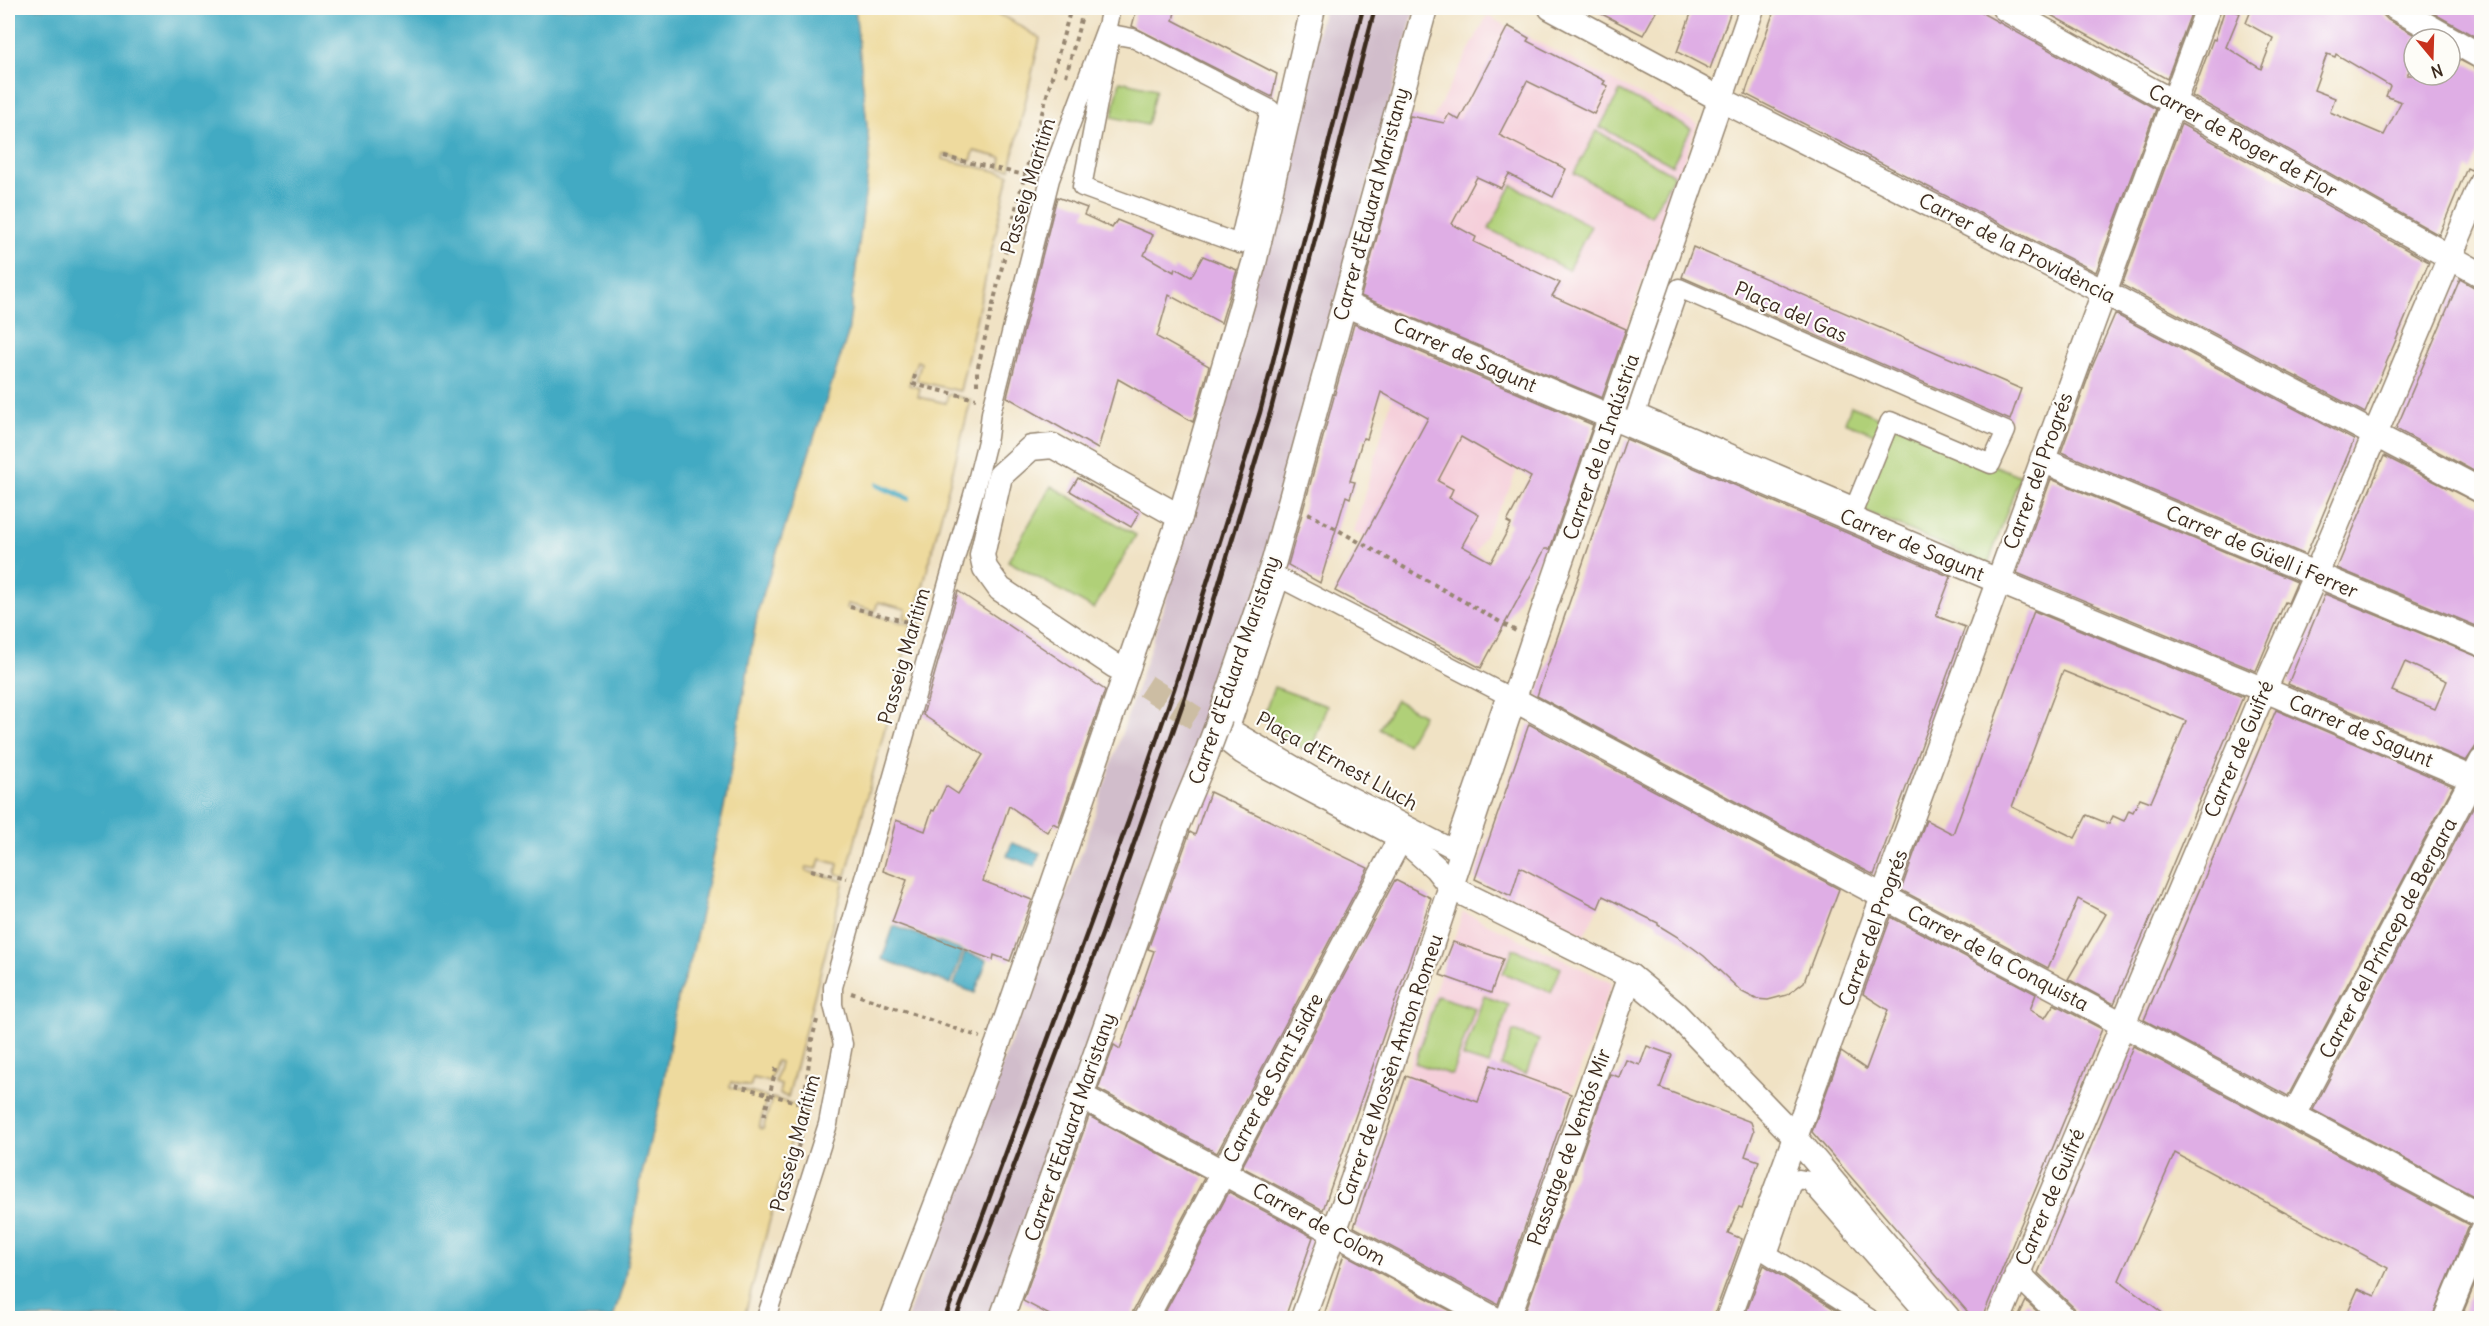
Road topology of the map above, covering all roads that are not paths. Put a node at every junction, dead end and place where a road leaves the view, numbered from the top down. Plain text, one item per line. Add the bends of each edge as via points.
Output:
1 (1111, 8) edge
2 (1313, 8) edge
3 (1425, 8) edge
4 (1551, 8) edge
5 (1752, 8) edge
6 (2004, 8) edge
7 (2208, 8) edge
8 (2396, 8) edge
9 (2481, 57) edge
10 (1720, 99) junction
11 (2174, 103) junction
12 (2481, 181) edge
13 (1239, 244) joint
14 (2449, 256) junction
15 (2481, 275) edge
16 (2104, 292) junction
17 (1344, 304) junction
18 (1611, 418) junction
19 (2373, 435) junction
20 (2042, 460) junction
21 (2481, 491) edge
22 (1855, 507) joint
23 (1180, 517) junction
24 (2316, 574) junction
25 (1998, 582) junction
26 (2481, 644) edge
27 (1115, 666) tunnel mouth
28 (2264, 690) junction
29 (1511, 698) junction
30 (1220, 726) junction
31 (2478, 774) edge
32 (1401, 837) junction
33 (1452, 888) junction
34 (1884, 898) junction
35 (1630, 976) junction
36 (2124, 1024) junction
37 (1081, 1096) junction
38 (2294, 1115) junction
39 (1796, 1138) junction
40 (1223, 1172) junction
41 (2481, 1216) edge
42 (2481, 1231) edge
43 (1335, 1233) junction
44 (2017, 1273) junction
45 (1007, 1317) edge
46 (766, 1318) edge
47 (893, 1318) edge
48 (1146, 1318) edge
49 (1303, 1318) edge
50 (1493, 1318) edge
51 (1508, 1318) edge
52 (1729, 1318) edge
53 (1869, 1318) edge
54 (1929, 1318) edge
55 (1948, 1318) edge
56 (1999, 1318) edge
57 (2064, 1318) edge
58 (2446, 1318) edge

1 - 46 street, Passeig Marítim via 1050,179 977,481 833,987 833,1005 843,1044 828,1124
2 - 23 street via 1254,263
3 - 17 street, Carrer d'Eduard Maristany
4 - 10 street, Carrer de la Providència
5 - 10 street, Carrer de la Indústria
6 - 11 street, Carrer de Roger de Flor
7 - 11 street, Carrer del Progrés
8 - 9 street
10 - 16 street, Carrer de la Providència
10 - 18 street, Carrer de la Indústria
11 - 14 street, Carrer de Roger de Flor
11 - 16 street, Carrer del Progrés
12 - 14 street, Carrer de Guifré
13 - 13 street via 1270,109 1133,38 1111,34 1082,187
14 - 15 street, Carrer de Roger de Flor
14 - 19 street, Carrer de Guifré
16 - 19 street, Carrer de la Providència
16 - 20 street, Carrer del Progrés
17 - 18 street, Carrer de Sagunt
17 - 30 street, Carrer d'Eduard Maristany via 1274,561
18 - 25 street, Carrer de Sagunt
18 - 29 street, Carrer de la Indústria
19 - 21 street, Carrer de la Providència
19 - 24 street, Carrer de Guifré
20 - 24 street, Carrer de Güell i Ferrer
20 - 25 street, Carrer del Progrés
22 - 22 street, Plaça del Gas via 1890,421 1991,464 2006,430 1679,288 1636,413
23 - 27 street via 1053,446 1031,448 1000,476 983,548 988,576 1000,589
23 - 47 street via 998,1043
24 - 26 street, Carrer de Güell i Ferrer
24 - 28 street, Carrer de Guifré
25 - 28 street, Carrer de Sagunt
25 - 34 street, Carrer del Progrés
28 - 31 street, Carrer de Sagunt
28 - 36 street, Carrer de Guifré
29 - 29 street, Plaça d'Ernest Lluch via 1280,578 1230,728 1314,777 1453,849
29 - 33 street, Carrer de la Indústria
29 - 34 street, Carrer de la Conquista
30 - 32 street via 1243,752
30 - 37 street, Carrer d'Eduard Maristany, bridge via 1173,836
31 - 38 street, Carrer del Príncep de Bergara
32 - 33 street
32 - 40 street, Carrer de Sant Isidre
33 - 35 street
33 - 43 street, Carrer de Mossèn Anton Romeu
34 - 36 street, Carrer de la Conquista
34 - 39 street, Carrer del Progrés
35 - 39 street via 1675,1013
35 - 51 street, Passatge de Ventós Mir
36 - 38 street, Carrer de la Conquista
36 - 44 street, Carrer de Guifré
37 - 40 street, Carrer de Colom
37 - 45 street, Carrer d'Eduard Maristany
38 - 41 street, Carrer de la Conquista
39 - 52 street, Carrer del Progrés
39 - 55 street
40 - 43 street, Carrer de Colom
40 - 48 street, Carrer de Sant Isidre
42 - 58 street
43 - 49 street, Carrer de Mossèn Anton Romeu
43 - 50 street, Carrer de Colom
44 - 56 street, Carrer de Guifré
44 - 57 street
53 - 54 street via 1768,1254 1792,1185 1799,1179 1809,1181

